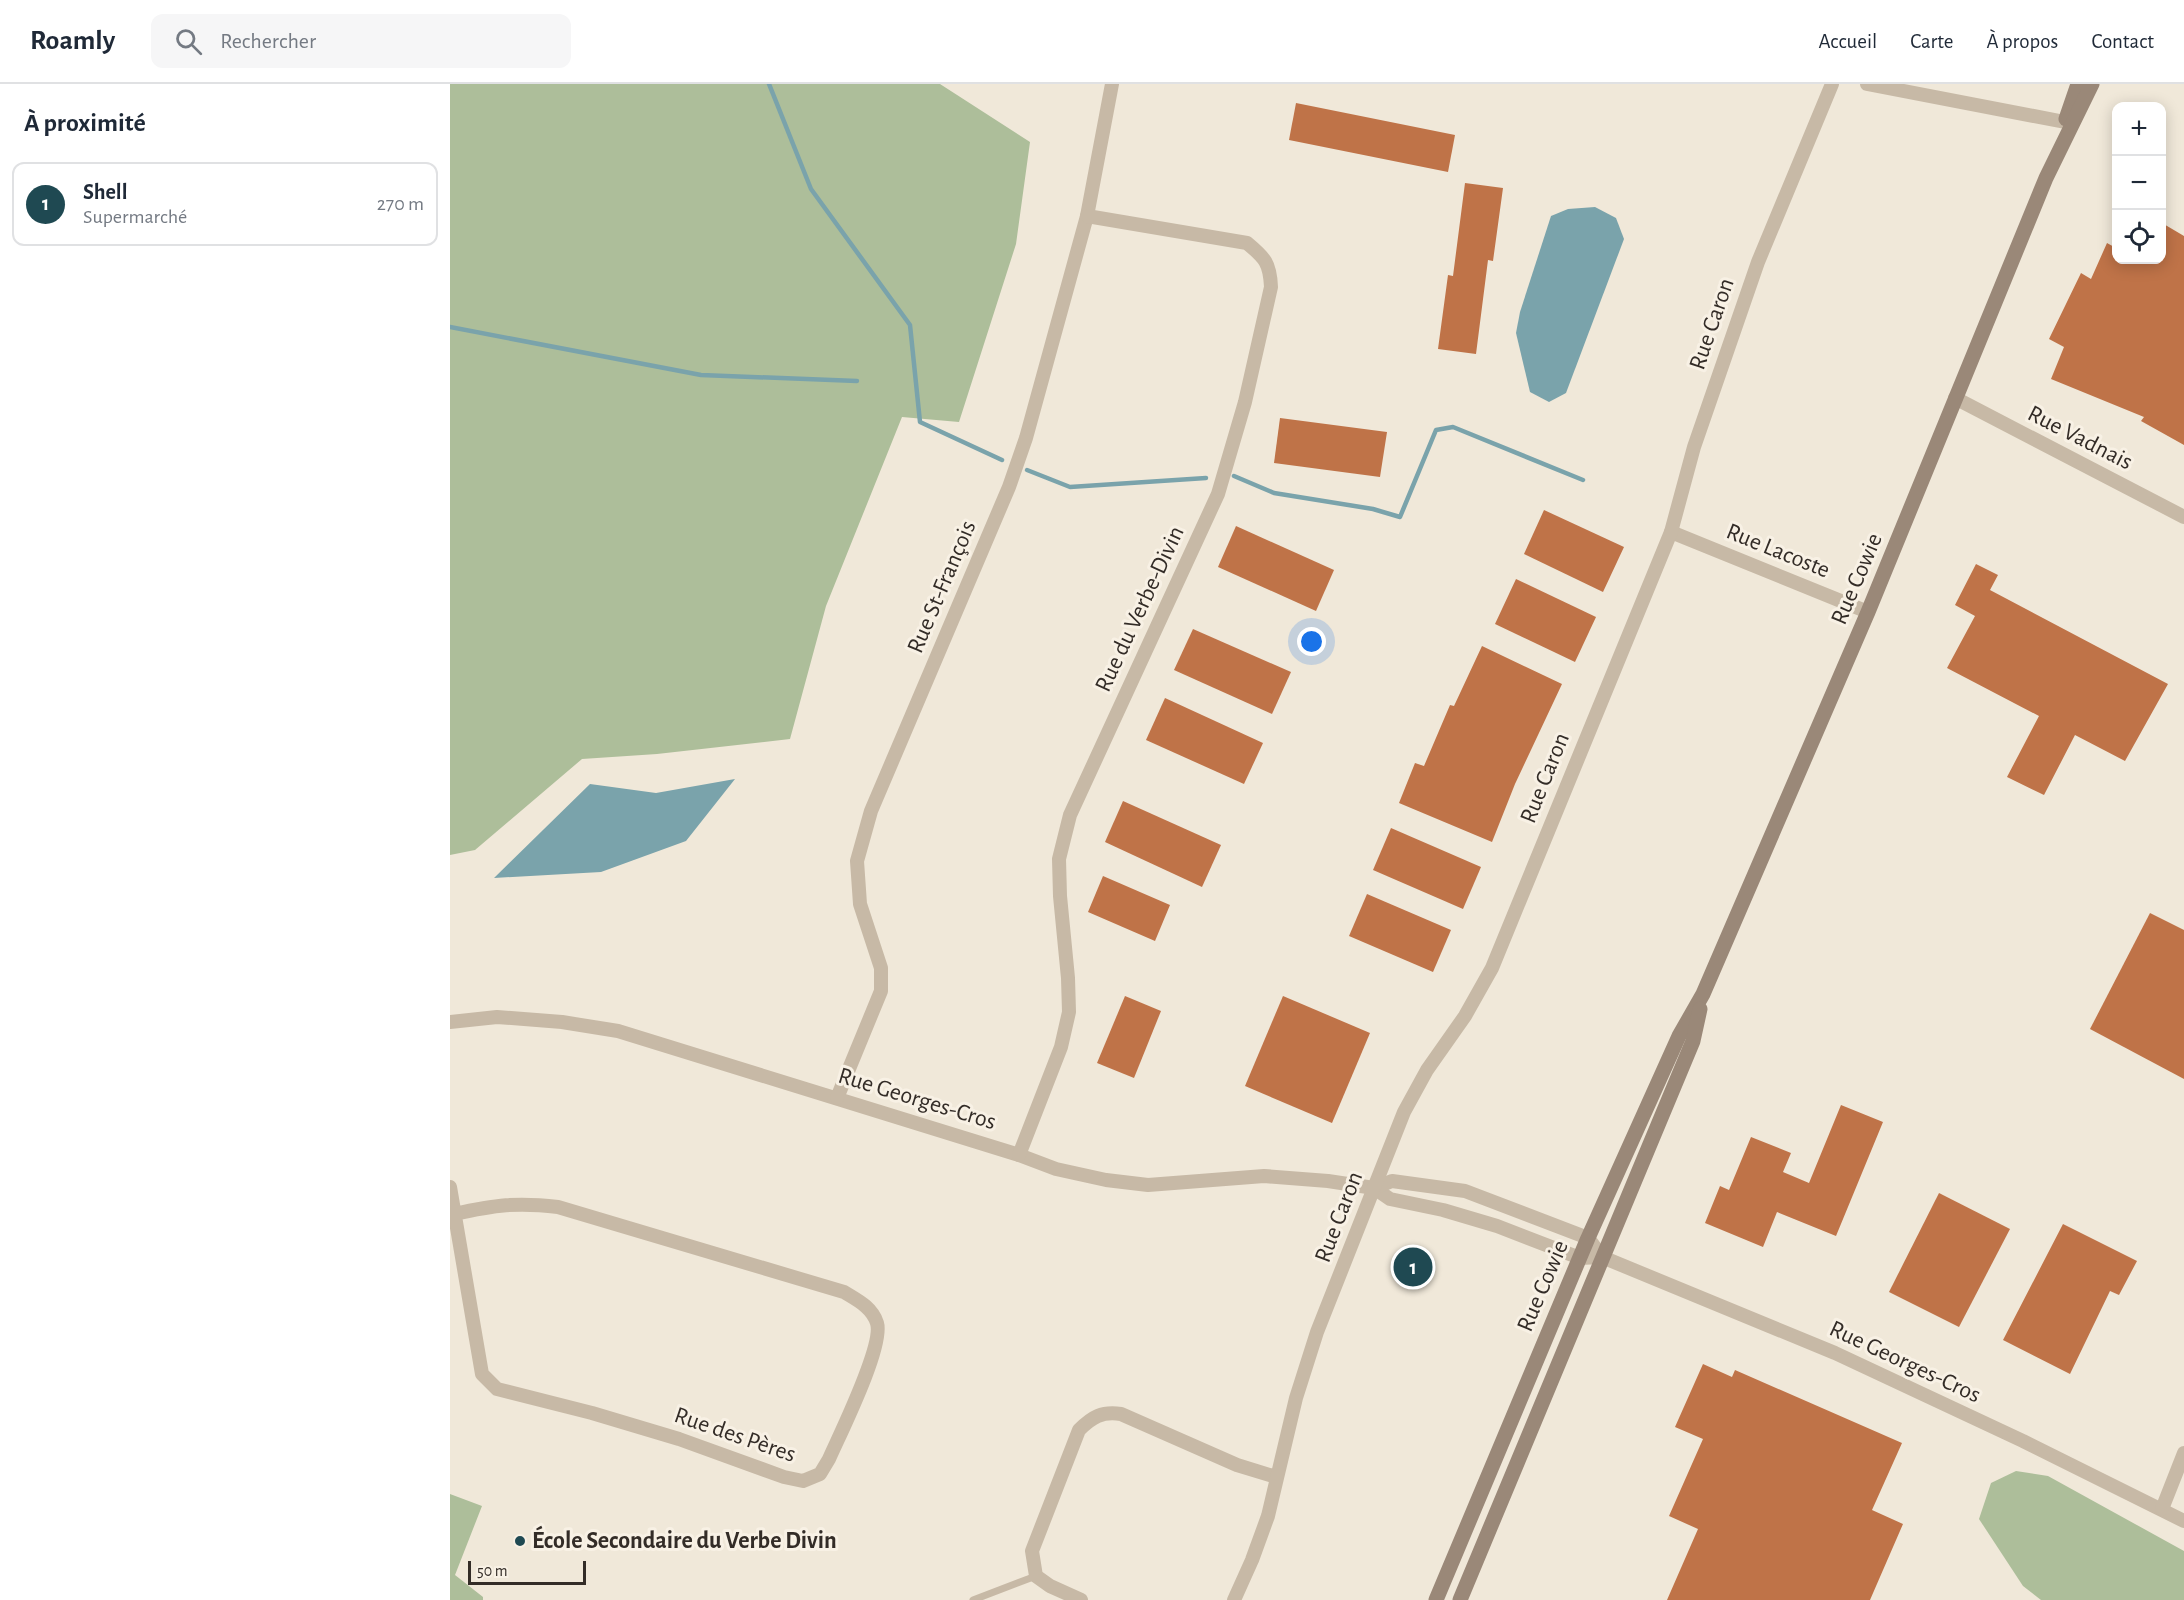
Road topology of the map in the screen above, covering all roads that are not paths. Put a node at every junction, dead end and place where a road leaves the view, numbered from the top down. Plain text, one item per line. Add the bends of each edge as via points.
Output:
1 (1112, 84) edge
2 (1832, 84) edge
3 (1867, 84) edge
4 (2078, 84) edge
5 (2092, 84) edge
6 (2065, 122) junction
7 (2046, 178) junction
8 (1087, 216) junction
9 (1955, 398) junction
10 (2184, 517) edge
11 (1671, 532) junction
12 (1868, 612) junction
13 (1703, 994) junction
14 (451, 1022) edge
15 (837, 1098) junction
16 (1019, 1155) junction
17 (450, 1187) edge
18 (1374, 1188) junction
19 (1484, 1199) junction
20 (452, 1215) edge
21 (1478, 1220) junction
22 (1588, 1238) junction
23 (1602, 1257) junction
24 (1580, 1258) junction
25 (2184, 1453) edge
26 (2181, 1467) edge
27 (1276, 1477) junction
28 (2162, 1509) junction
29 (2184, 1521) edge
30 (1036, 1576) junction
31 (973, 1600) edge
32 (1081, 1600) edge
33 (1234, 1600) edge
34 (1436, 1600) edge
35 (1460, 1600) edge

1 - 8 street, Rue St-François
2 - 11 street, Rue Caron via 1758,262 1694,447
3 - 6 street
4 - 6 main road, Rue Cowie
5 - 7 main road, Rue Cowie
6 - 7 main road, Rue Cowie
7 - 9 main road, Rue Cowie
8 - 15 street, Rue St-François via 1009,487 871,811 857,861 860,904 881,968 881,991
8 - 16 street, Rue du Verbe-Divin via 1247,243 1263,256 1270,269 1271,287 1245,402 1218,494 1070,815 1059,859 1069,1012 1061,1047
9 - 10 street, Rue Vadnais
9 - 12 main road, Rue Cowie
11 - 12 street, Rue Lacoste
11 - 18 street, Rue Caron via 1492,968 1404,1112
12 - 13 main road, Rue Cowie
13 - 22 main road, Rue Cowie via 1679,1036
13 - 23 main road, Rue Cowie via 1693,1041
14 - 15 street, Rue Georges-Cros via 497,1017 618,1031
15 - 16 street, Rue Georges-Cros
16 - 18 street, Rue Georges-Cros via 1066,1171 1148,1185 1264,1176
17 - 20 street, Rue des Pères
18 - 19 street, Rue Georges-Cros via 1392,1181 1465,1191
18 - 21 street, Rue Georges-Cros via 1390,1199
18 - 27 street, Rue Caron via 1317,1332
19 - 21 street
19 - 22 street, Rue Georges-Cros
20 - 20 street, Rue des Pères via 482,1374 497,1389 679,1439 784,1478 803,1481 820,1474 876,1348 878,1324 867,1306 844,1292 558,1208 494,1205
21 - 24 street, Rue Georges-Cros
22 - 23 street
22 - 24 main road, Rue Cowie
23 - 24 street, Rue Georges-Cros
23 - 28 street, Rue Georges-Cros via 1835,1353
23 - 35 main road, Rue Cowie
24 - 34 main road, Rue Cowie
25 - 26 street
26 - 28 street
27 - 30 street via 1237,1465 1121,1414 1110,1412 1092,1417 1079,1430 1032,1551
27 - 33 street, Rue Caron via 1268,1516
28 - 29 street, Rue Georges-Cros
30 - 31 lane
30 - 32 street

